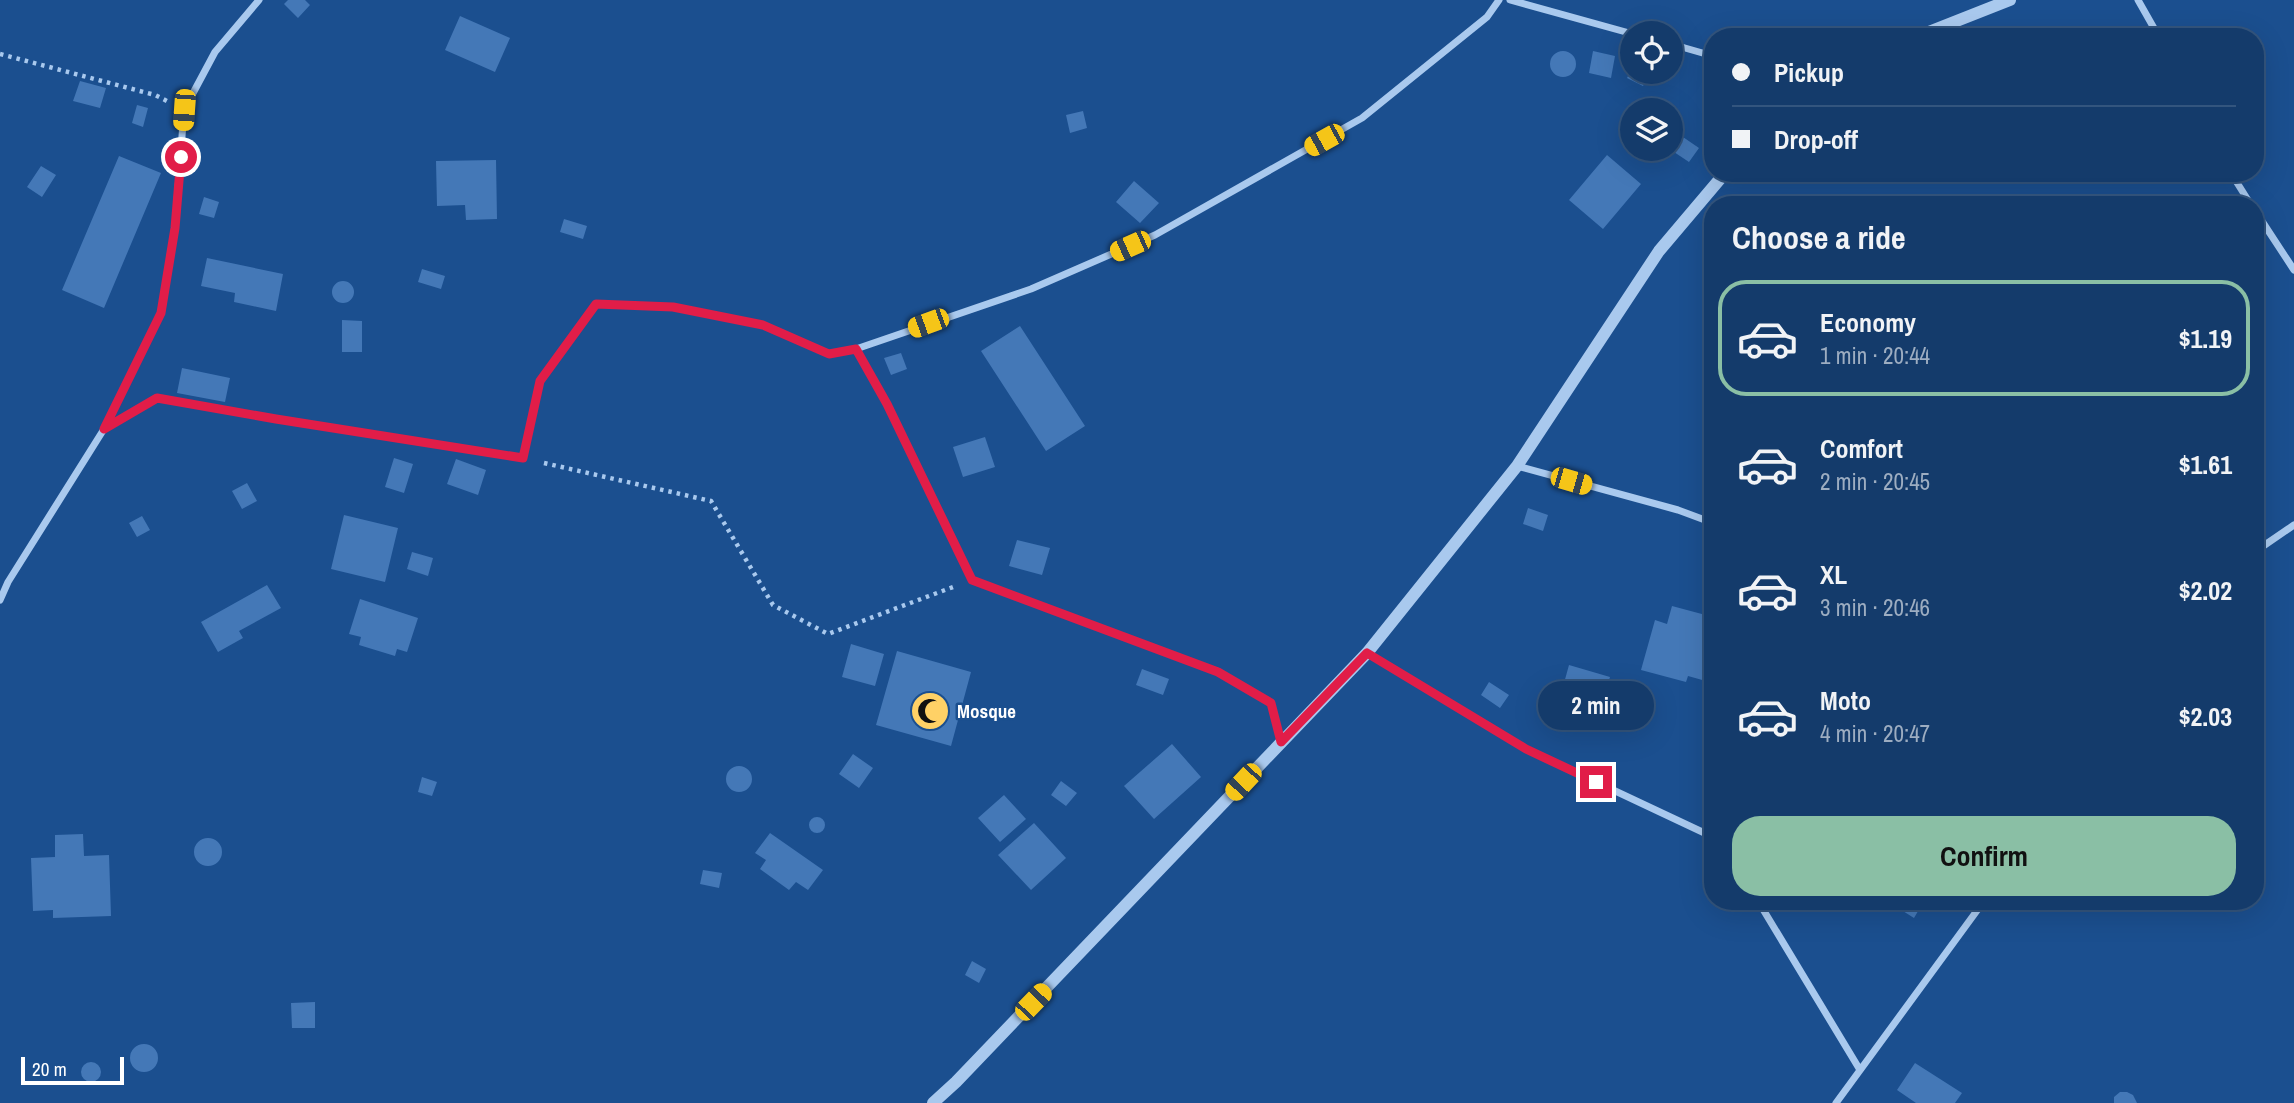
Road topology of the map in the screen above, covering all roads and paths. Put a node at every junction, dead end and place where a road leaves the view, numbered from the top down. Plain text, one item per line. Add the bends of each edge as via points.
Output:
1 (259, 0) edge
2 (1499, 0) edge
3 (1510, 0) edge
4 (2010, 0) edge
5 (2138, 0) edge
6 (1939, 28) edge
7 (2153, 28) edge
8 (1620, 30) edge
9 (1683, 47) edge
10 (1704, 53) edge
11 (0, 54) edge
12 (184, 110) junction
13 (1717, 182) edge
14 (1706, 196) edge
15 (1704, 198) edge
16 (2264, 224) edge
17 (2294, 270) edge
18 (856, 349) junction
19 (104, 429) junction
20 (523, 458) junction
21 (1517, 466) junction
22 (1704, 520) edge
23 (2294, 525) edge
24 (2264, 546) edge
25 (972, 580) junction
26 (0, 600) edge
27 (1367, 653) junction
28 (1281, 742) junction
29 (1704, 833) edge
30 (1763, 910) edge
31 (1977, 910) edge
32 (1860, 1070) junction
33 (933, 1103) edge
34 (1836, 1103) edge

1 - 12 street via 215,52
2 - 18 street via 1487,17 1362,118 1155,235 1031,289
3 - 8 street
4 - 6 street
5 - 7 street
9 - 10 street
11 - 12 path via 155,95
12 - 19 street via 175,228 161,313
13 - 14 street
15 - 21 street via 1659,251
16 - 17 street
18 - 20 street via 829,354 763,325 673,307 596,304 540,381
18 - 25 street
19 - 20 street via 157,398
19 - 26 street
20 - 25 path via 711,501 773,605 828,634
21 - 22 street
21 - 27 street
23 - 24 street
25 - 28 street via 1218,672 1271,703
27 - 28 street
27 - 29 street via 1526,749
28 - 33 street
30 - 32 street
31 - 32 street
32 - 34 street

